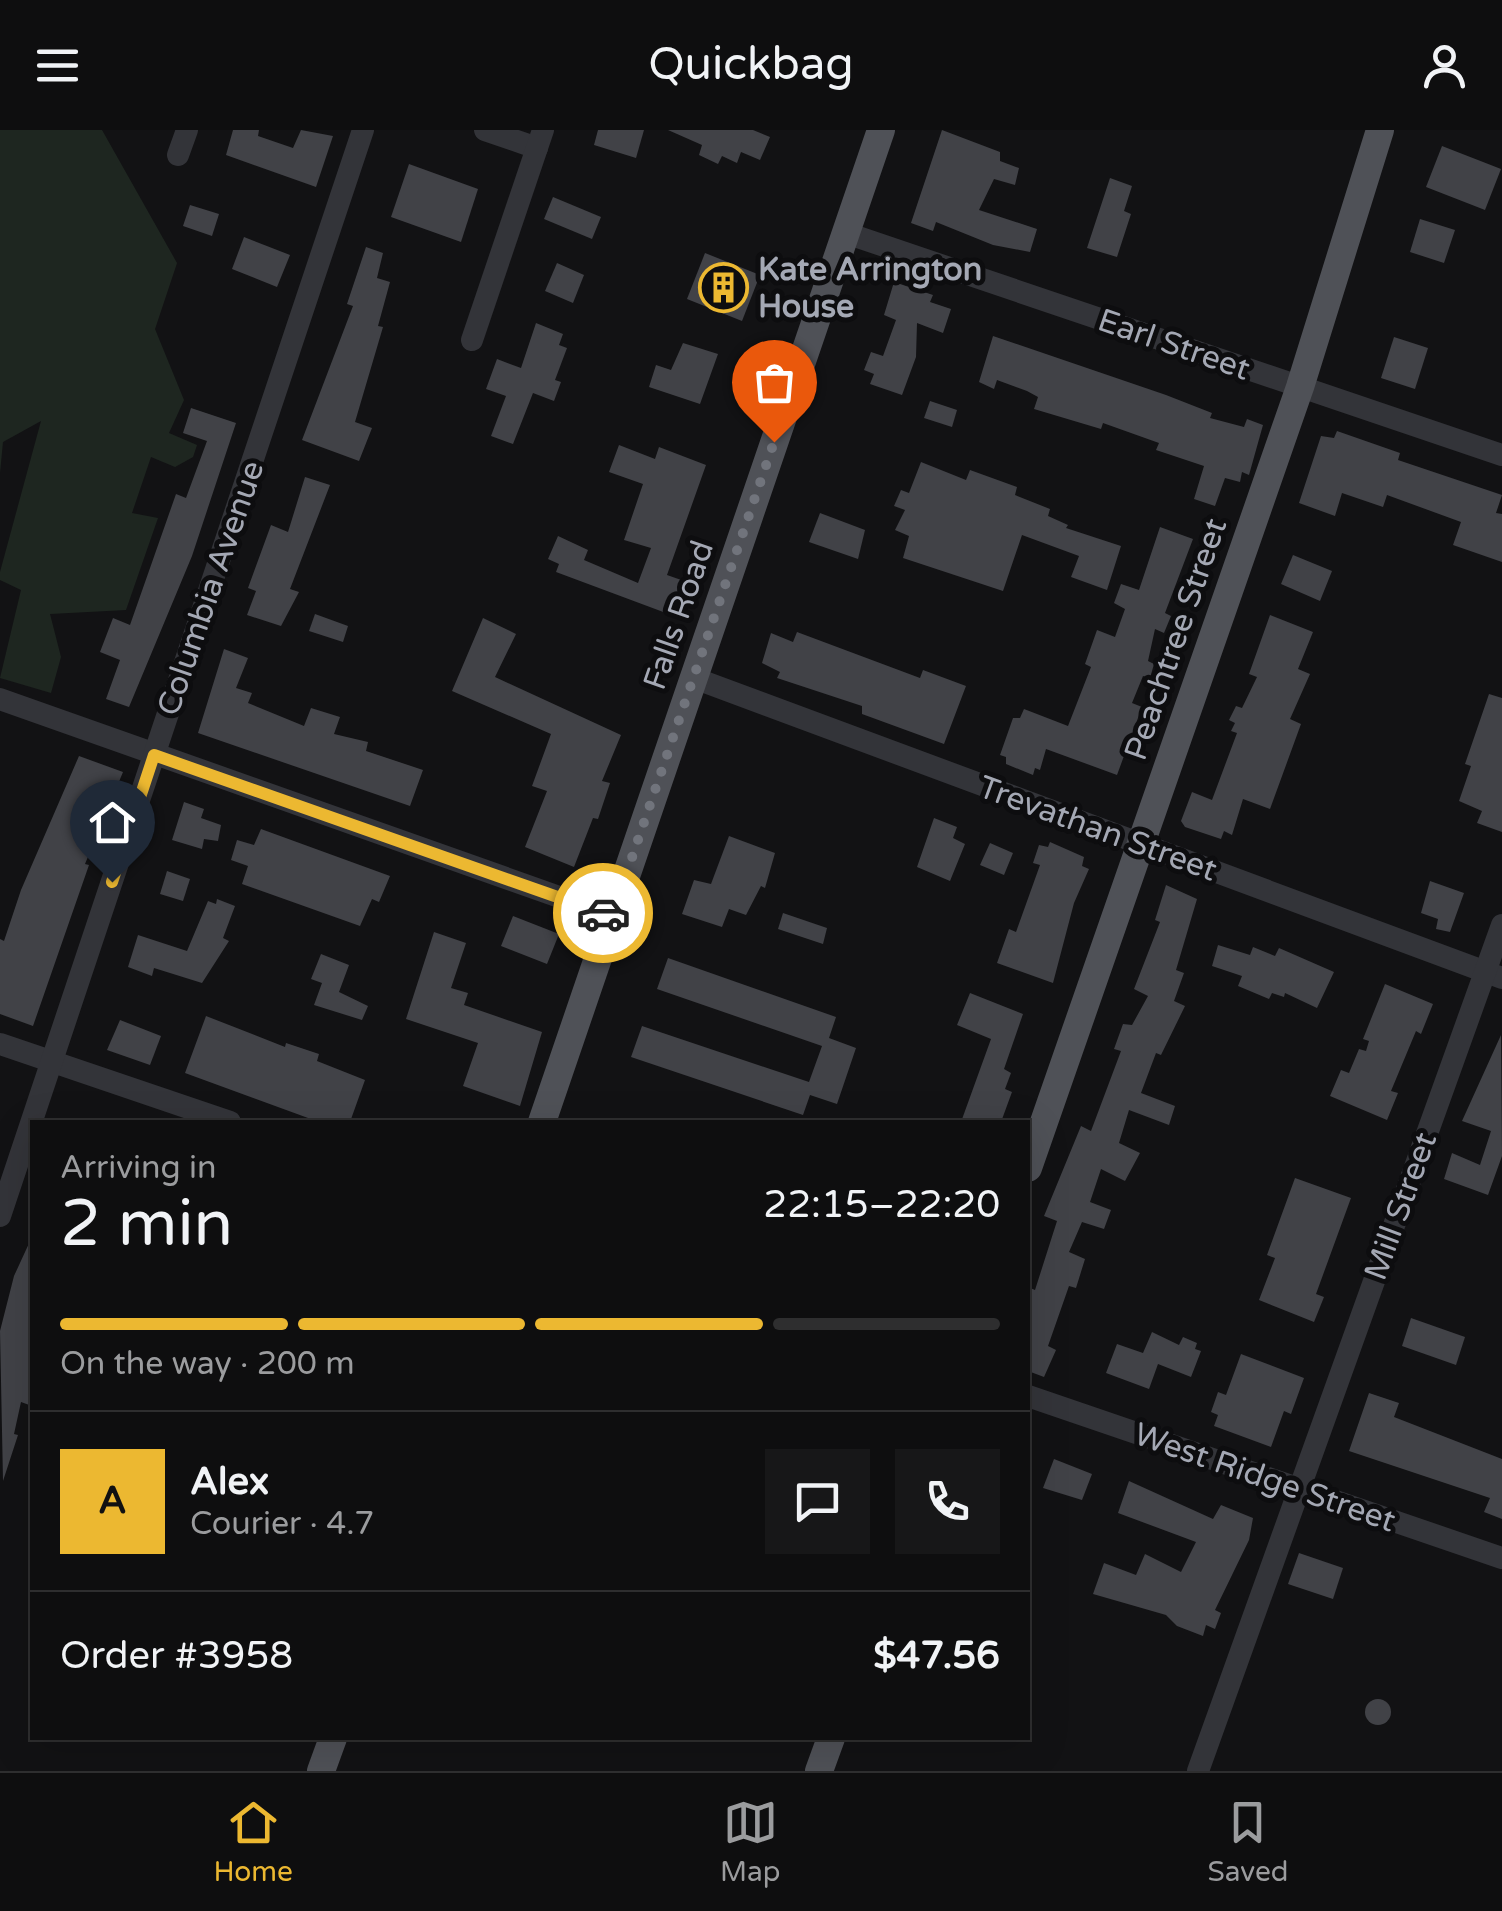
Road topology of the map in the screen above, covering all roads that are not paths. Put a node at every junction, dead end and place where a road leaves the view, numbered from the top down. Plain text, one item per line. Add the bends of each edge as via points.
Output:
1 (187, 130) edge
2 (363, 130) edge
3 (485, 130) edge
4 (881, 130) edge
5 (1380, 130) edge
6 (540, 139) edge
7 (178, 155) dead end
8 (846, 232) junction
9 (472, 340) dead end
10 (1300, 386) junction
11 (1502, 455) edge
12 (694, 678) junction
13 (0, 700) edge
14 (154, 755) junction
15 (1141, 844) junction
16 (612, 916) junction
17 (1502, 925) edge
18 (1494, 975) edge
19 (0, 1044) edge
20 (52, 1062) junction
21 (32, 1120) edge
22 (224, 1120) edge
23 (543, 1120) edge
24 (30, 1127) edge
25 (1030, 1162) edge
26 (0, 1216) edge
27 (1030, 1397) edge
28 (1298, 1488) junction
29 (1502, 1558) edge
30 (331, 1740) edge
31 (830, 1740) edge
32 (321, 1771) edge
33 (819, 1771) edge
34 (1198, 1771) edge

1 - 7 street
2 - 14 street, Columbia Avenue
3 - 6 street
4 - 8 main road, Falls Road
5 - 10 main road, Peachtree Street
6 - 9 street
8 - 10 street, Earl Street
8 - 12 main road, Falls Road
10 - 11 street, Earl Street
10 - 15 main road, Peachtree Street
12 - 15 street, Trevathan Street
12 - 16 main road, Falls Road
13 - 14 street
14 - 16 street
14 - 20 street, Columbia Avenue
15 - 18 street, Trevathan Street
15 - 25 main road, Peachtree Street
16 - 23 main road, Falls Road
17 - 18 street, Mill Street
18 - 28 street, Mill Street
19 - 20 street
20 - 21 street, Columbia Avenue
20 - 22 street
24 - 26 street, Columbia Avenue
27 - 28 street, West Ridge Street
28 - 29 street, West Ridge Street
28 - 34 street, Mill Street
30 - 32 main road
31 - 33 main road

